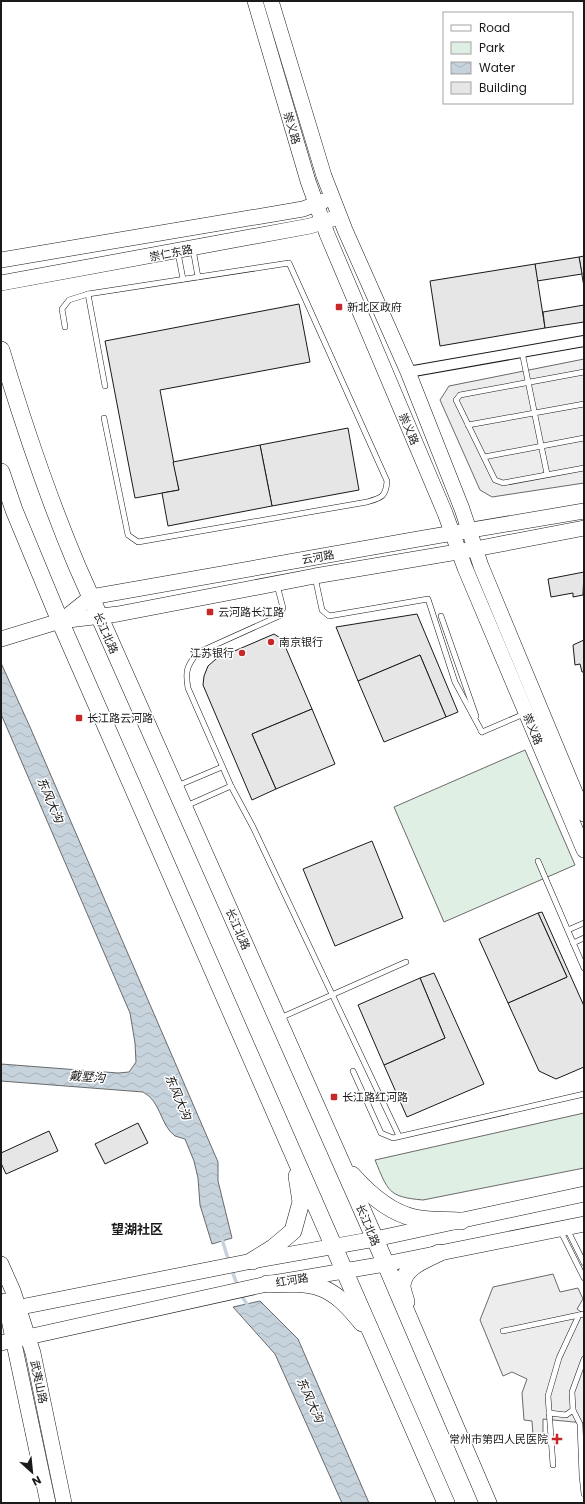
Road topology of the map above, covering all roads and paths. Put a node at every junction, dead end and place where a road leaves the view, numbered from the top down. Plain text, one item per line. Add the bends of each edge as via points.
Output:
1 (255, 1) edge
2 (271, 1) edge
3 (333, 198) junction
4 (316, 204) junction
5 (340, 217) junction
6 (323, 222) junction
7 (185, 250) junction
8 (1, 260) edge
9 (198, 277) junction
10 (183, 279) junction
11 (1, 283) edge
12 (88, 294) junction
13 (65, 328) dead end
14 (584, 341) edge
15 (1, 350) edge
16 (522, 352) junction
17 (408, 372) junction
18 (584, 372) edge
19 (528, 382) junction
20 (105, 386) dead end
21 (584, 404) edge
22 (534, 413) junction
23 (104, 418) dead end
24 (468, 425) junction
25 (584, 438) edge
26 (541, 446) junction
27 (484, 457) junction
28 (584, 468) edge
29 (1, 472) edge
30 (548, 474) junction
31 (584, 511) edge
32 (584, 528) edge
33 (469, 532) junction
34 (453, 534) junction
35 (476, 549) junction
36 (459, 552) junction
37 (315, 576) junction
38 (277, 583) junction
39 (91, 597) junction
40 (99, 616) junction
41 (441, 616) dead end
42 (60, 621) junction
43 (3, 638) edge
44 (527, 713) junction
45 (482, 732) junction
46 (222, 767) junction
47 (231, 786) junction
48 (175, 787) junction
49 (184, 807) junction
50 (584, 814) edge
51 (578, 822) edge
52 (584, 850) edge
53 (538, 861) dead end
54 (584, 923) edge
55 (568, 930) junction
56 (584, 938) edge
57 (573, 943) junction
58 (406, 962) dead end
59 (584, 968) edge
60 (332, 994) junction
61 (277, 1019) junction
62 (353, 1071) dead end
63 (584, 1094) edge
64 (399, 1136) junction
65 (294, 1156) junction
66 (340, 1161) junction
67 (584, 1194) edge
68 (461, 1221) junction
69 (584, 1224) edge
70 (563, 1228) junction
71 (375, 1239) junction
72 (334, 1246) junction
73 (439, 1253) junction
74 (252, 1261) junction
75 (584, 1263) edge
76 (1, 1264) edge
77 (385, 1264) junction
78 (345, 1272) junction
79 (584, 1278) edge
80 (267, 1284) junction
81 (1, 1288) edge
82 (9, 1310) edge
83 (582, 1315) edge
84 (413, 1331) junction
85 (503, 1331) dead end
86 (375, 1339) junction
87 (15, 1340) edge
88 (584, 1359) edge
89 (573, 1410) junction
90 (549, 1413) junction
91 (553, 1465) dead end
92 (584, 1494) edge
93 (48, 1503) edge
94 (64, 1503) edge
95 (446, 1503) edge
96 (488, 1503) edge

1 - 4 street, 崇义路
2 - 3 street, 崇义路
3 - 4 street, 崇仁东路
3 - 5 street, 崇义路
4 - 6 street, 崇义路
4 - 8 street, 崇仁东路 via 303,209
5 - 6 street, 崇仁东路
5 - 17 street, 崇义路
6 - 7 street, 崇仁东路
6 - 34 street, 崇义路
7 - 9 lane
7 - 10 lane
7 - 11 street, 崇仁东路
9 - 10 lane
9 - 23 lane via 289,263 387,481 386,491 380,499 367,502 138,542 128,535
10 - 12 lane
12 - 13 lane via 69,300 62,309
12 - 20 lane
14 - 16 street
15 - 39 main road, 长江北路 via 49,499
16 - 17 street
16 - 19 lane
17 - 33 street, 崇义路
18 - 19 lane
19 - 22 lane
19 - 24 lane via 460,395 456,400
21 - 22 lane
22 - 24 lane
22 - 26 lane
24 - 27 lane
25 - 26 lane
26 - 27 lane
26 - 30 lane
27 - 30 lane via 495,480 503,483
28 - 30 lane
29 - 42 main road
31 - 33 street, 云河路
32 - 35 street, 云河路
33 - 34 street, 云河路
33 - 35 street, 崇义路
34 - 36 street, 崇义路
34 - 39 street, 云河路
35 - 36 street, 云河路
35 - 50 street, 崇义路
36 - 37 street, 云河路
36 - 44 street, 崇义路
37 - 38 street, 云河路
37 - 45 lane via 322,610 329,616 428,599 455,682
38 - 40 street, 云河路
38 - 46 lane via 283,608 279,616 197,653 190,662 186,674 188,688
39 - 40 main road, 长江北路
39 - 42 street, 云河路
40 - 42 street, 云河路
40 - 48 main road, 长江北路
41 - 45 lane
42 - 43 street, 云河路
42 - 65 main road
44 - 45 lane
44 - 51 street, 崇义路
46 - 47 lane
46 - 48 lane
47 - 49 lane
47 - 60 lane
48 - 49 main road, 长江北路
49 - 61 main road, 长江北路
51 - 52 street, 崇义路
53 - 55 lane
54 - 55 lane
55 - 57 lane
56 - 57 lane
57 - 59 lane
58 - 60 lane
60 - 61 lane
60 - 64 lane
61 - 66 main road, 长江北路
62 - 64 lane via 381,1133 393,1138
63 - 64 lane
65 - 72 main road
65 - 74 main road via 300,1202 293,1231
66 - 68 main road via 364,1189 384,1205 414,1218
66 - 71 main road, 长江北路
67 - 68 street
68 - 71 street
69 - 70 street, 红河路
70 - 73 street, 红河路
70 - 75 lane
70 - 79 lane
71 - 72 street
71 - 77 main road, 长江北路
72 - 74 street
72 - 78 main road
73 - 77 street, 红河路
73 - 84 main road via 419,1262 409,1270 402,1286
74 - 82 street
76 - 82 street, 武夷山路
77 - 78 street, 红河路
77 - 84 main road, 长江北路
78 - 80 street, 红河路
78 - 86 main road
80 - 86 main road via 300,1283 326,1288 348,1306
80 - 87 street, 红河路
81 - 82 street, 武夷山路
82 - 87 street, 武夷山路
83 - 85 lane
83 - 90 lane via 560,1358 548,1396
84 - 96 main road, 长江北路
86 - 95 main road
87 - 93 street, 武夷山路
87 - 94 street, 武夷山路 via 33,1353
88 - 89 lane via 572,1392
89 - 90 lane via 566,1415
89 - 92 lane via 580,1424
90 - 91 lane

